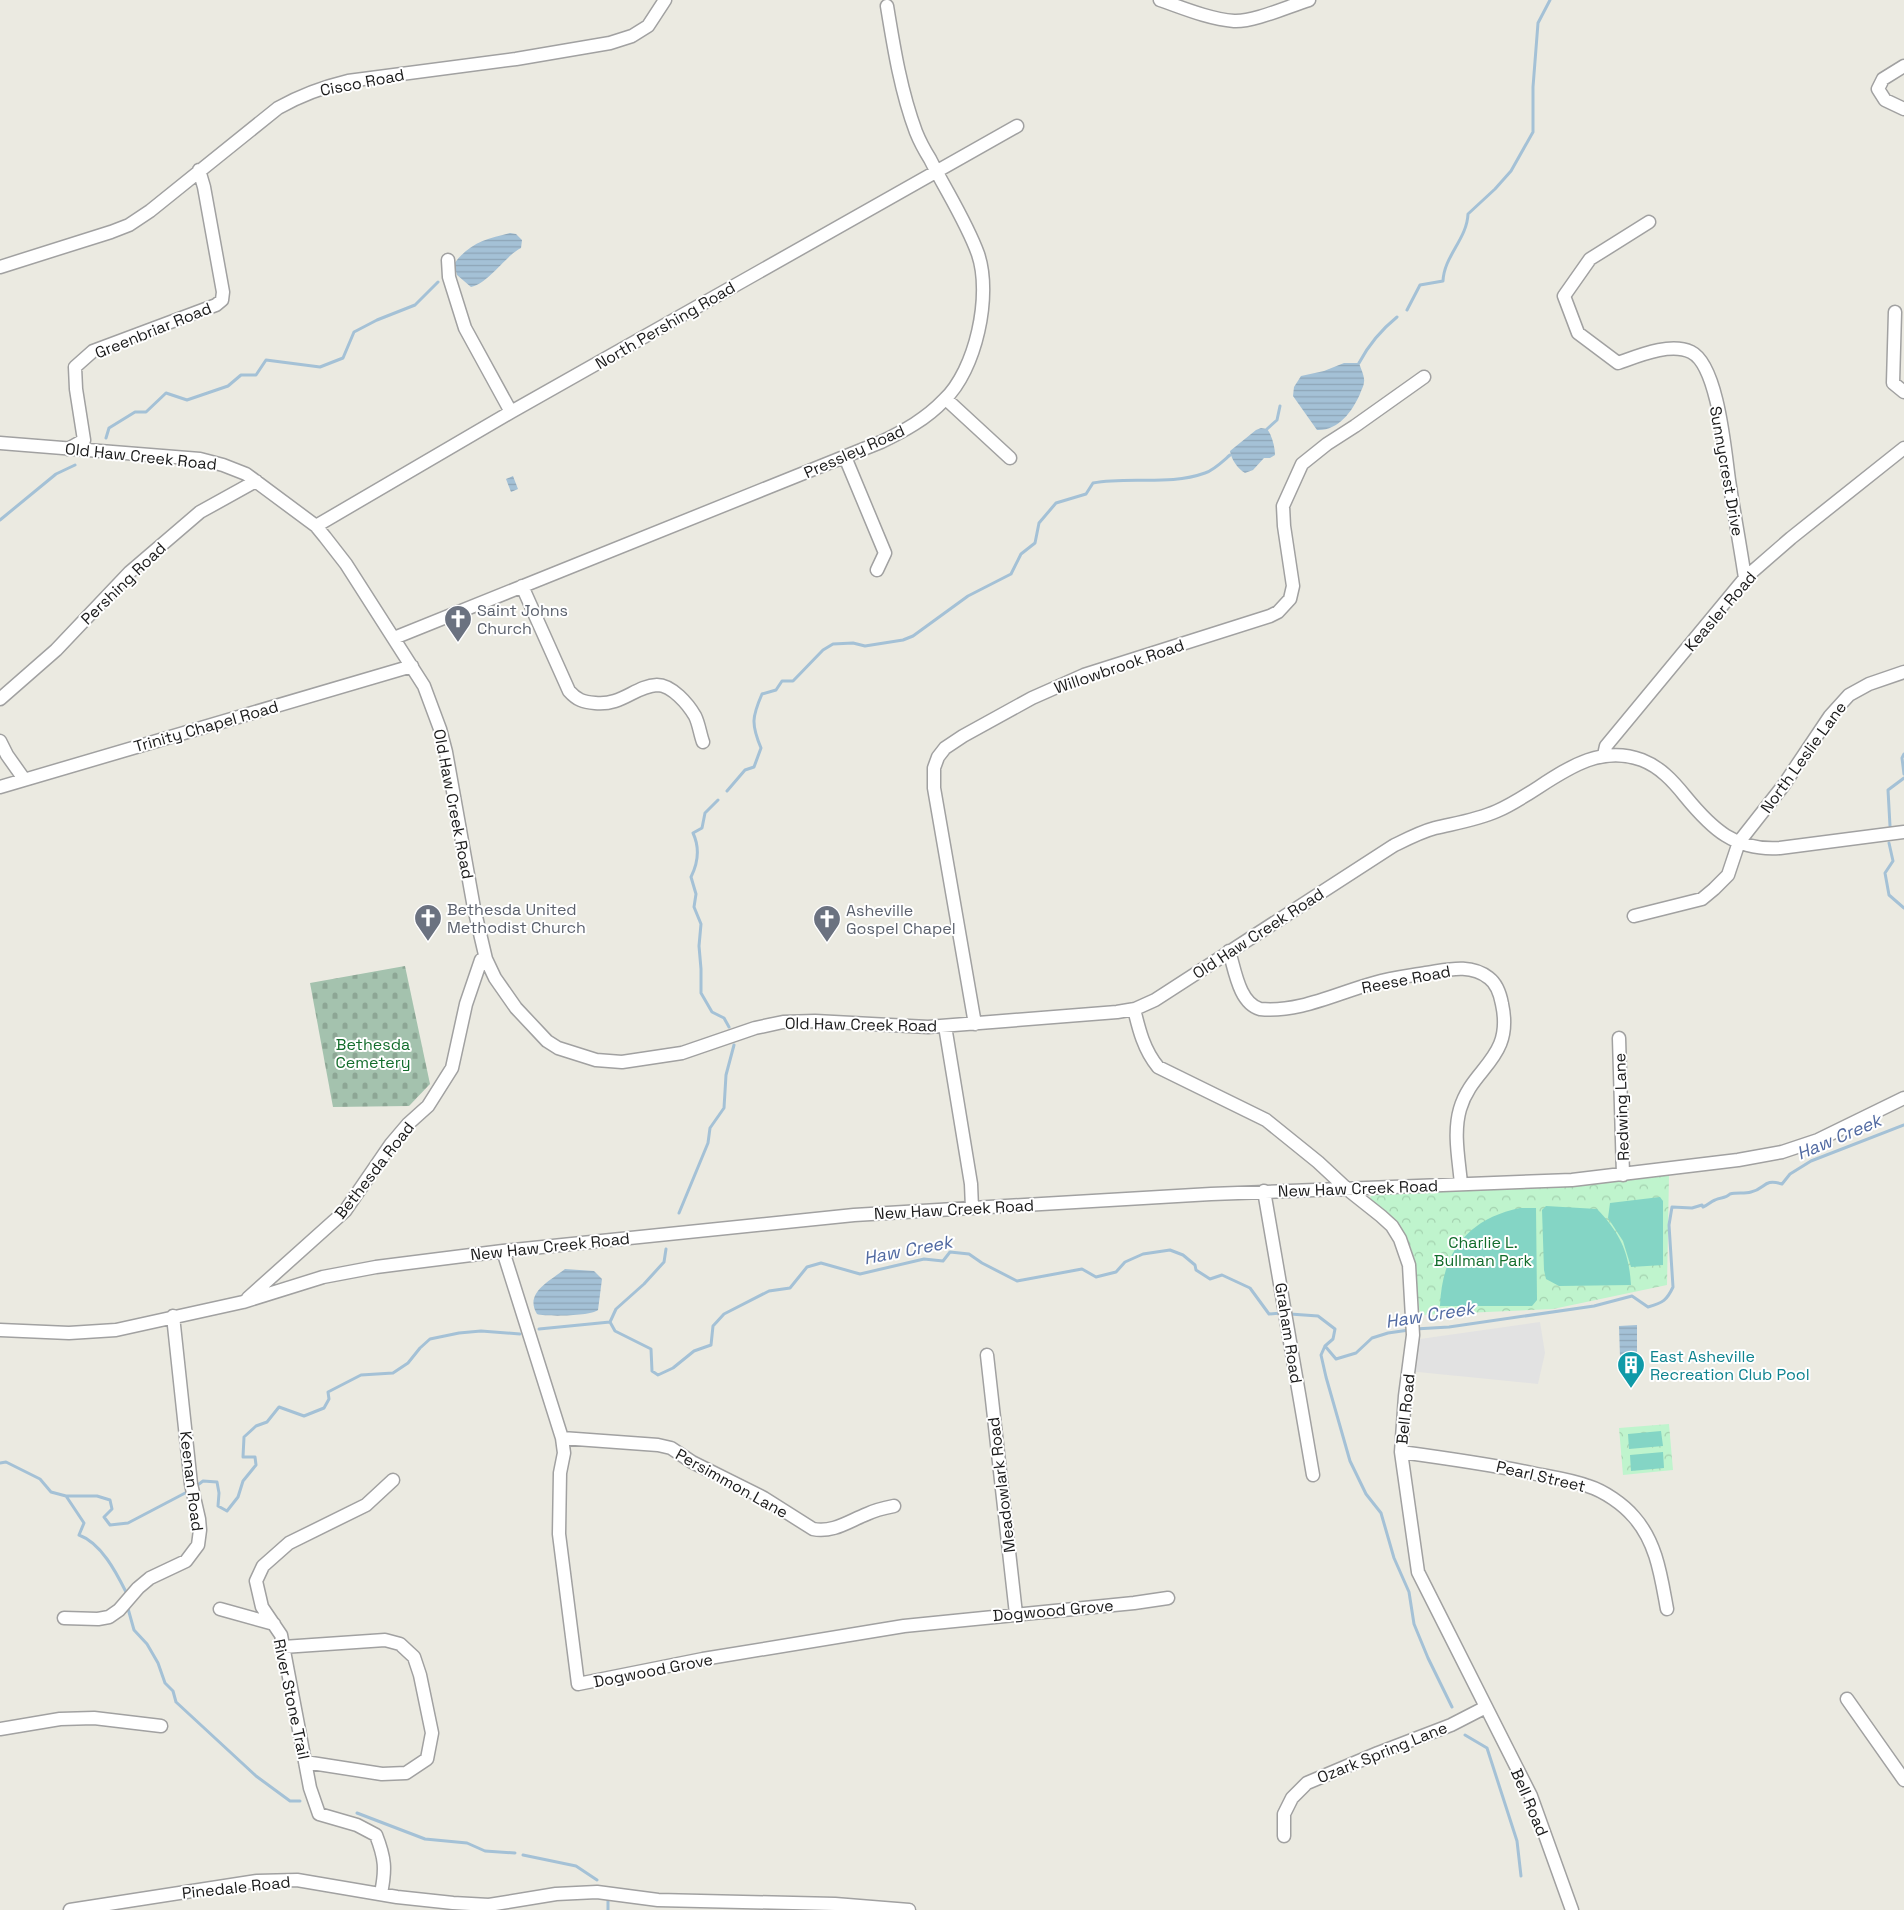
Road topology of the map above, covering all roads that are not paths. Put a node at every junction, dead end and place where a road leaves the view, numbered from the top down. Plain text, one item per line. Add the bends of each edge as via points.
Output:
1 (665, 0) edge
2 (1160, 0) edge
3 (1309, 0) edge
4 (887, 6) dead end
5 (1904, 66) edge
6 (1904, 109) edge
7 (1017, 126) dead end
8 (199, 170) junction
9 (936, 171) junction
10 (1650, 222) dead end
11 (448, 260) dead end
12 (0, 267) edge
13 (1895, 312) dead end
14 (1424, 377) dead end
15 (1904, 392) edge
16 (946, 399) junction
17 (511, 412) junction
18 (0, 443) edge
19 (1904, 448) edge
20 (68, 449) junction
21 (846, 457) junction
22 (1010, 458) dead end
23 (256, 481) junction
24 (316, 526) junction
25 (877, 570) dead end
26 (1745, 578) junction
27 (522, 586) junction
28 (394, 638) junction
29 (412, 666) junction
30 (1904, 672) edge
31 (0, 699) edge
32 (0, 741) edge
33 (702, 742) dead end
34 (1604, 755) junction
35 (24, 779) junction
36 (0, 787) edge
37 (1904, 832) edge
38 (1739, 842) junction
39 (1634, 916) dead end
40 (1229, 951) junction
41 (486, 959) junction
42 (1134, 1009) junction
43 (975, 1024) junction
44 (945, 1026) junction
45 (1618, 1038) dead end
46 (1904, 1098) edge
47 (1623, 1175) junction
48 (1461, 1184) junction
49 (1347, 1189) junction
50 (1264, 1191) junction
51 (972, 1208) junction
52 (503, 1251) junction
53 (243, 1302) junction
54 (173, 1316) junction
55 (0, 1330) edge
56 (987, 1355) dead end
57 (562, 1438) junction
58 (1400, 1452) junction
59 (1313, 1475) dead end
60 (394, 1480) dead end
61 (894, 1506) dead end
62 (1168, 1598) dead end
63 (220, 1609) dead end
64 (1666, 1609) dead end
65 (1016, 1614) junction
66 (64, 1618) dead end
67 (274, 1624) junction
68 (283, 1647) junction
69 (1847, 1699) dead end
70 (1486, 1707) junction
71 (161, 1726) dead end
72 (0, 1729) edge
73 (305, 1762) junction
74 (1904, 1780) edge
75 (1284, 1836) dead end
76 (380, 1893) junction
77 (699, 1906) edge
78 (70, 1910) edge
79 (910, 1910) edge
80 (1572, 1910) edge

1 - 8 street, Cisco Road via 648,26 632,36 610,43 323,87 278,108
2 - 3 street via 1235,21 1253,19
4 - 9 street, Pressley Road via 905,99 916,134
5 - 6 street via 1883,79 1878,89 1885,100
7 - 9 street, North Pershing Road
8 - 12 street, Cisco Road via 129,225
8 - 20 street, Greenbriar Road via 222,300 94,351 75,368 84,440
9 - 16 street, Pressley Road via 968,231 978,256 984,287 970,361
9 - 17 street, North Pershing Road
10 - 26 street, Sunnycrest Drive via 1590,259 1564,296 1578,333 1618,363 1660,349 1684,350 1693,353 1707,371 1722,423
11 - 17 street via 449,277 465,328
13 - 15 street via 1893,383
14 - 43 street, Willowbrook Road via 1302,464 1283,506 1293,586 1290,599 1278,612 1068,682 963,736 941,753 934,768 934,788
16 - 21 street, Pressley Road via 907,429
16 - 22 street
17 - 24 street, North Pershing Road
18 - 20 street, Old Haw Creek Road
19 - 26 street, Keasler Road
20 - 23 street, Old Haw Creek Road via 200,459 233,468
21 - 25 street via 885,553
21 - 27 street, Pressley Road
23 - 24 street, Old Haw Creek Road
23 - 31 street, Pershing Road via 200,512 130,572 56,650
24 - 28 street, Old Haw Creek Road via 346,564
26 - 34 street, Keasler Road via 1606,746
27 - 28 street, Pressley Road
27 - 33 street via 569,691 576,699 587,703 615,702 659,685 676,694 688,706 695,716
28 - 29 street, Old Haw Creek Road
29 - 35 street, Trinity Chapel Road
29 - 41 street, Old Haw Creek Road via 429,697 440,729
30 - 38 street, North Leslie Lane via 1849,695 1830,716 1783,786
32 - 35 street
34 - 38 street, Old Haw Creek Road via 1625,755 1654,766 1713,827
34 - 40 street, Old Haw Creek Road via 1568,769 1498,811 1434,828 1393,846
35 - 36 street, Trinity Chapel Road
37 - 38 street, Old Haw Creek Road via 1768,848
38 - 39 street, North Leslie Lane via 1728,875 1702,899
40 - 42 street, Old Haw Creek Road via 1155,1000
40 - 48 street, Reese Road via 1246,999 1260,1010 1300,1006 1374,983 1448,970 1470,969 1492,980 1500,993 1504,1025 1500,1047 1465,1095 1459,1111 1457,1136
41 - 44 street, Old Haw Creek Road via 516,1008 547,1041 558,1048 605,1062 682,1053 780,1022
41 - 53 street, Bethesda Road via 481,960 466,1004 452,1068 428,1106 391,1144 345,1212
42 - 43 street, Old Haw Creek Road
42 - 49 street, Bell Road via 1144,1043 1158,1066 1266,1120
43 - 44 street, Old Haw Creek Road
44 - 51 street via 971,1184
45 - 47 street, Redwing Lane
46 - 47 street, New Haw Creek Road via 1818,1140 1782,1152
47 - 48 street, New Haw Creek Road
48 - 49 street, New Haw Creek Road
49 - 50 street, New Haw Creek Road
49 - 58 street, Bell Road via 1392,1226 1408,1265 1413,1330
50 - 51 street, New Haw Creek Road
50 - 59 street, Graham Road
51 - 52 street, New Haw Creek Road via 854,1215
52 - 53 street, New Haw Creek Road via 343,1273
52 - 57 street, Dogwood Grove
53 - 54 street, New Haw Creek Road
54 - 55 street, New Haw Creek Road via 116,1330
54 - 66 street, Keenan Road via 200,1530 198,1545 191,1556 177,1566 150,1578 109,1617
56 - 65 street, Meadowlark Road
57 - 61 street, Persimmon Lane via 671,1448 764,1498 813,1529 822,1531
57 - 65 street, Dogwood Grove via 559,1534 578,1684 858,1632
58 - 64 street, Pearl Street via 1547,1476 1588,1486 1612,1498 1635,1518 1650,1542 1659,1564
58 - 70 street, Bell Road via 1418,1572
60 - 67 street, River Stone Trail via 366,1505 289,1543 263,1566 256,1581 262,1607
62 - 65 street, Dogwood Grove
63 - 67 street
67 - 68 street, River Stone Trail via 281,1635
68 - 73 street, River Stone Trail
68 - 73 street via 385,1640 400,1644 414,1657 432,1733 428,1759 406,1773 382,1774
69 - 74 street
70 - 75 street, Ozark Spring Lane via 1451,1725 1306,1783 1292,1798 1284,1814
70 - 80 street, Bell Road via 1531,1796
71 - 72 street via 94,1718
73 - 76 street, River Stone Trail via 319,1814 357,1825 376,1835 384,1856 385,1876
76 - 77 street, Pinedale Road via 436,1902 489,1905 586,1892
76 - 78 street, Pinedale Road via 297,1880 257,1882
77 - 79 street, Pinedale Road via 835,1904

